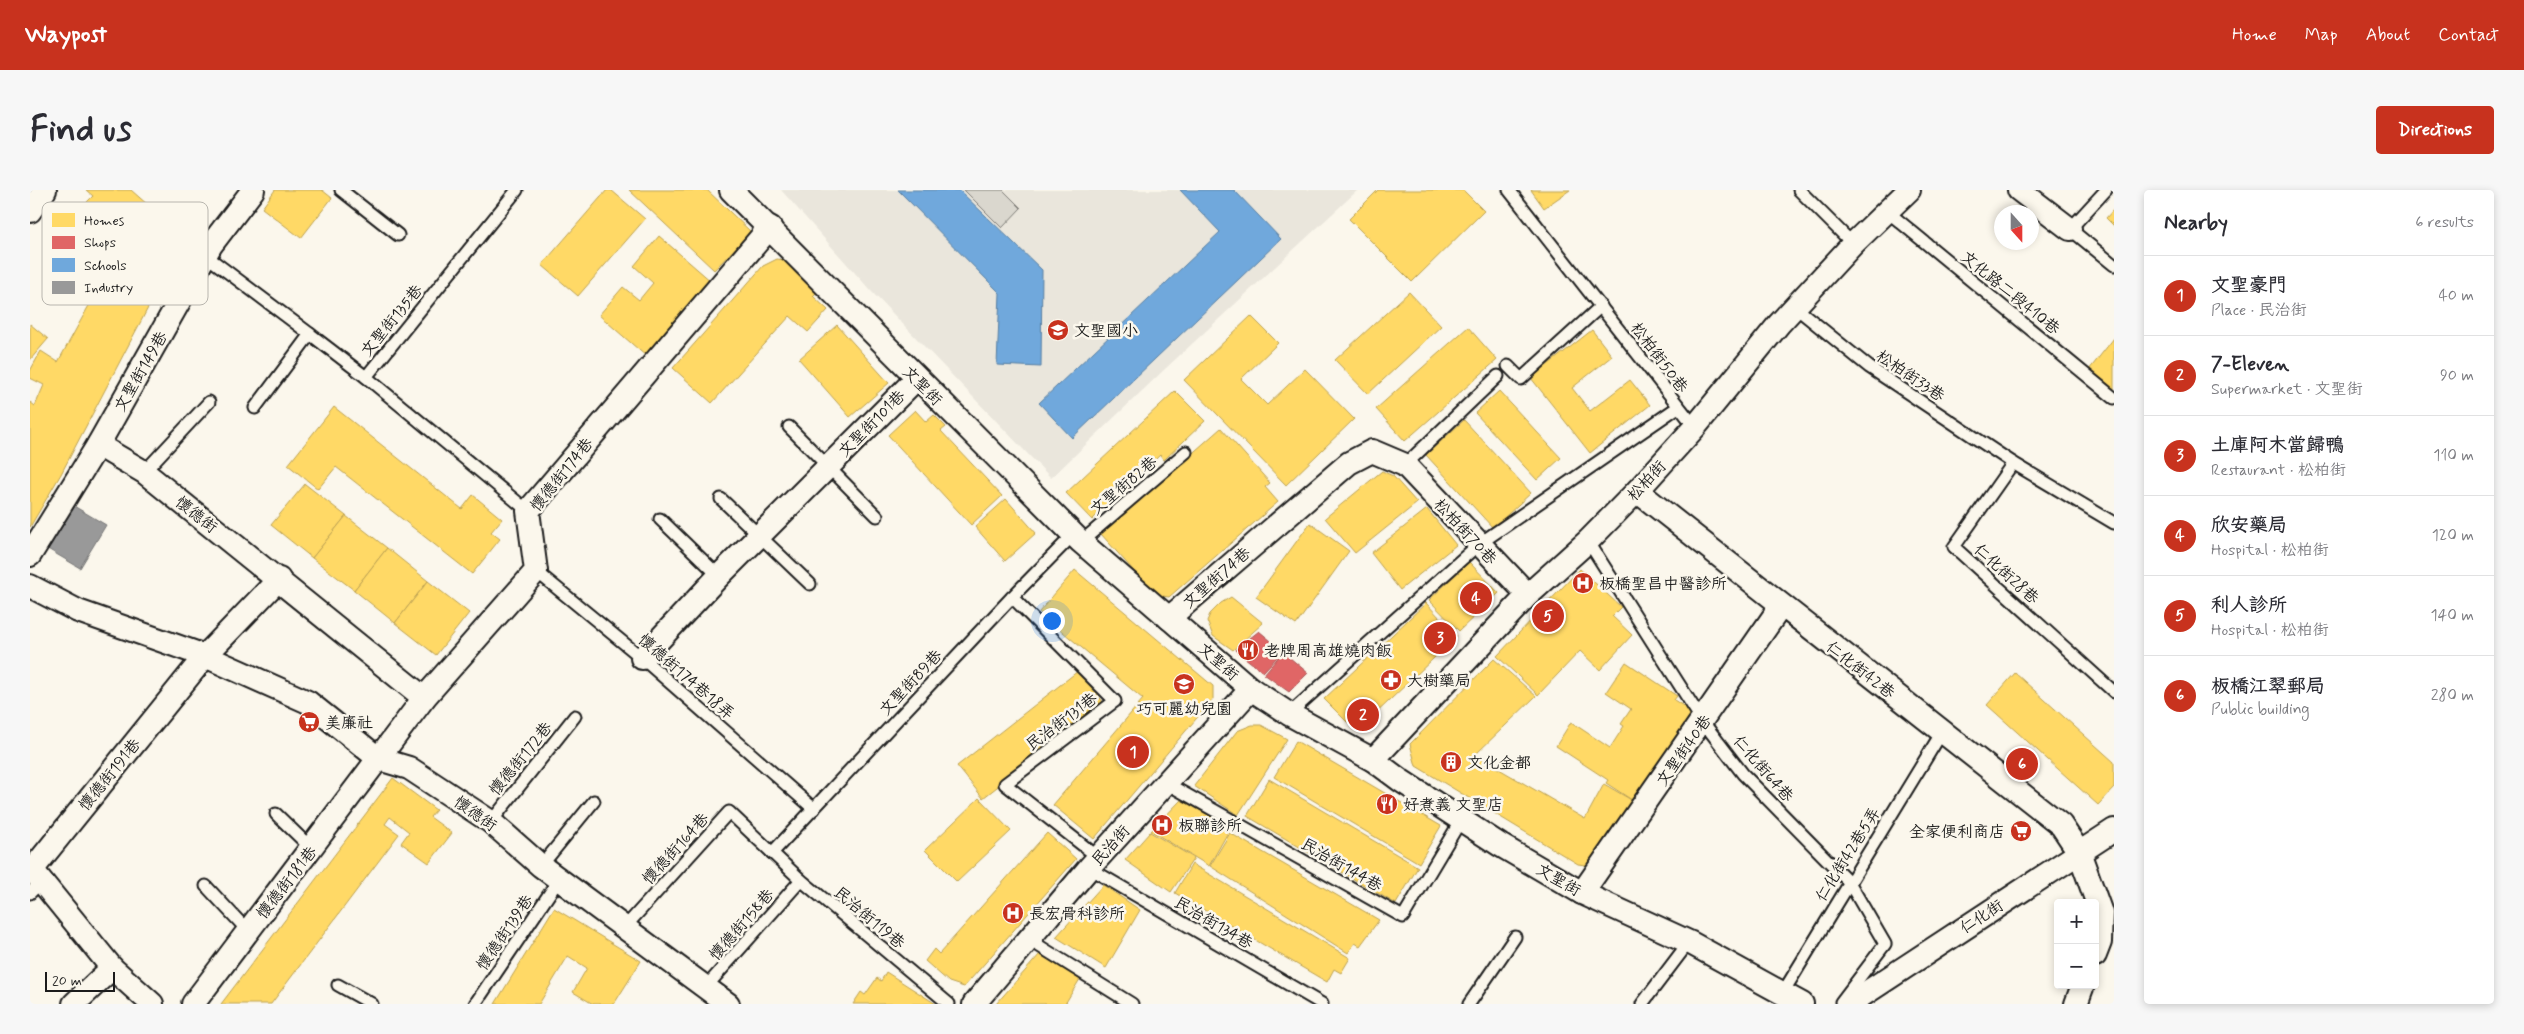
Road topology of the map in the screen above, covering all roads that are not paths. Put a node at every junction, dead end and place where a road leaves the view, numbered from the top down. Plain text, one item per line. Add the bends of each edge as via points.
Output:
1 (45, 190) edge
2 (253, 190) edge
3 (341, 190) edge
4 (517, 190) edge
5 (731, 190) edge
6 (1509, 190) edge
7 (1799, 190) edge
8 (1909, 190) edge
9 (2019, 190) edge
10 (2106, 190) edge
11 (30, 211) edge
12 (1888, 212) junction
13 (770, 227) junction
14 (2070, 229) junction
15 (398, 235) dead end
16 (1853, 244) junction
17 (208, 252) edge
18 (208, 258) edge
19 (2114, 265) edge
20 (177, 305) edge
21 (1601, 306) junction
22 (1795, 307) junction
23 (310, 334) junction
24 (1508, 366) dead end
25 (1498, 376) dead end
26 (366, 377) junction
27 (916, 379) junction
28 (2114, 398) edge
29 (209, 402) dead end
30 (1678, 407) junction
31 (255, 408) dead end
32 (788, 427) dead end
33 (1695, 427) junction
34 (98, 445) junction
35 (1186, 452) dead end
36 (2013, 463) junction
37 (1405, 465) junction
38 (827, 468) junction
39 (144, 472) junction
40 (1637, 491) junction
41 (721, 499) dead end
42 (528, 511) junction
43 (878, 516) dead end
44 (660, 519) dead end
45 (2114, 522) edge
46 (759, 536) junction
47 (1263, 536) joint
48 (1077, 538) junction
49 (1588, 541) junction
50 (1479, 544) junction
51 (30, 555) edge
52 (536, 571) junction
53 (720, 576) junction
54 (279, 579) junction
55 (810, 584) dead end
56 (30, 586) edge
57 (1528, 595) junction
58 (1012, 597) junction
59 (1781, 606) junction
60 (1169, 618) junction
61 (205, 656) junction
62 (642, 658) junction
63 (1251, 690) junction
64 (2114, 692) edge
65 (424, 698) junction
66 (1289, 714) junction
67 (575, 716) dead end
68 (1703, 722) junction
69 (1942, 732) junction
70 (379, 759) junction
71 (1373, 760) junction
72 (1166, 783) junction
73 (594, 801) dead end
74 (814, 809) junction
75 (276, 814) dead end
76 (1461, 820) junction
77 (491, 822) junction
78 (2114, 830) edge
79 (312, 849) junction
80 (2079, 852) junction
81 (772, 853) junction
82 (1094, 863) junction
83 (541, 866) junction
84 (33, 878) edge
85 (560, 878) junction
86 (800, 880) junction
87 (1849, 882) junction
88 (206, 886) dead end
89 (1582, 893) junction
90 (625, 927) junction
91 (248, 931) junction
92 (1515, 937) dead end
93 (1028, 939) junction
94 (1689, 942) junction
95 (2099, 944) edge
96 (112, 968) junction
97 (338, 985) dead end
98 (705, 988) junction
99 (2082, 989) edge
100 (1782, 994) junction
101 (74, 1004) edge
102 (152, 1004) edge
103 (193, 1004) edge
104 (372, 1004) edge
105 (475, 1004) edge
106 (728, 1004) edge
107 (949, 1004) edge
108 (974, 1004) edge
109 (1132, 1004) edge
110 (1322, 1004) edge
111 (1469, 1004) edge
112 (1642, 1004) edge
113 (1802, 1004) edge
114 (1839, 1004) edge
115 (1848, 1004) edge
116 (2076, 1004) edge

1 - 11 street
2 - 17 street, 文聖街149巷
3 - 15 lane
4 - 26 lane, 文聖街135巷
5 - 13 street, 文聖街
6 - 21 lane, 松柏街50巷
7 - 16 lane
8 - 12 street, 松柏街
9 - 14 street
10 - 14 lane
12 - 16 street, 松柏街
12 - 28 lane, 文化路二段410巷
13 - 27 street, 文聖街
13 - 42 street, 懷德街174巷
14 - 19 lane
16 - 22 street, 松柏街
18 - 23 lane
20 - 34 street, 文聖街149巷
21 - 24 lane via 1521,379
21 - 30 lane, 松柏街50巷
22 - 33 street, 松柏街
22 - 36 lane, 松柏街33巷 via 1869,367
23 - 26 lane
23 - 31 lane
25 - 37 lane
26 - 42 lane, 文聖街135巷
27 - 38 street, 文聖街101巷
27 - 48 street, 文聖街
29 - 39 lane
30 - 33 lane, 松柏街50巷
30 - 50 lane
32 - 38 lane, 文聖街101巷
33 - 40 street, 松柏街
34 - 39 street, 懷德街
34 - 51 street, 文聖街149巷
35 - 48 lane, 文聖街82巷
36 - 45 lane, 松柏街33巷
36 - 64 lane, 仁化街28巷 via 1954,547
37 - 47 street, 松柏街70巷 via 1372,451 1349,462
37 - 50 street, 松柏街70巷
38 - 43 lane, 文聖街101巷
38 - 46 street, 文聖街101巷
39 - 54 street, 懷德街
40 - 49 street, 松柏街
40 - 59 street, 仁化街42巷
41 - 46 lane
42 - 52 street, 懷德街174巷
44 - 53 lane
46 - 53 street, 文聖街101巷
46 - 55 lane
47 - 60 street, 文聖街74巷
48 - 58 lane, 文聖街89巷
48 - 60 street, 文聖街
49 - 57 street, 松柏街
49 - 68 lane, 仁化街64巷
50 - 57 street, 松柏街70巷
50 - 66 lane
52 - 62 lane, 懷德街174巷18弄
52 - 65 street
53 - 62 street, 文聖街101巷
54 - 61 street
54 - 65 street, 懷德街
56 - 61 street, 懷德街 via 78,611
57 - 71 street, 松柏街
58 - 74 lane, 文聖街89巷
58 - 82 lane, 民治街131巷 via 1115,701 1005,784
59 - 68 street, 文聖街40巷
59 - 69 street, 仁化街42巷
60 - 63 street, 文聖街
61 - 70 street, 懷德街 via 308,702
61 - 84 street, 懷德街191巷
62 - 74 lane, 懷德街174巷18弄
63 - 66 street, 文聖街
63 - 72 street, 民治街
65 - 70 street
66 - 71 street, 文聖街
67 - 77 lane, 懷德街172巷
68 - 87 lane, 仁化街64巷 via 1742,774
68 - 89 street, 文聖街40巷
69 - 80 street, 仁化街42巷 via 2061,825
69 - 87 lane, 仁化街42巷5弄
70 - 77 street, 懷德街 via 409,768
70 - 79 street, 懷德街181巷
71 - 76 street, 文聖街
72 - 76 lane, 民治街144巷 via 1403,917
72 - 82 street, 民治街
73 - 83 lane
74 - 81 lane, 文聖街89巷
75 - 79 lane
76 - 89 street, 文聖街
77 - 83 street, 懷德街
78 - 80 street, 仁化街
79 - 91 street, 懷德街181巷
80 - 95 street, 仁化街42巷 via 2101,913
80 - 115 street, 仁化街
81 - 86 lane, 民治街119巷
81 - 90 lane, 懷德街164巷 via 728,812
82 - 93 street, 民治街
82 - 110 lane, 民治街134巷
83 - 85 street, 懷德街
84 - 96 street
85 - 90 street, 懷德街
85 - 105 lane, 懷德街139巷
86 - 98 lane, 懷德街158巷
86 - 107 lane, 民治街119巷
87 - 100 lane, 仁化街42巷5弄
87 - 114 lane, 仁化街64巷 via 1885,944
88 - 91 lane
89 - 94 street, 文聖街
90 - 98 street, 懷德街
91 - 103 street, 懷德街181巷
92 - 111 lane
93 - 108 street, 民治街
93 - 109 lane
94 - 100 street, 文聖街
94 - 112 lane
96 - 101 street
96 - 102 street
97 - 104 lane
98 - 106 street, 懷德街
99 - 116 street
100 - 113 street, 文聖街

